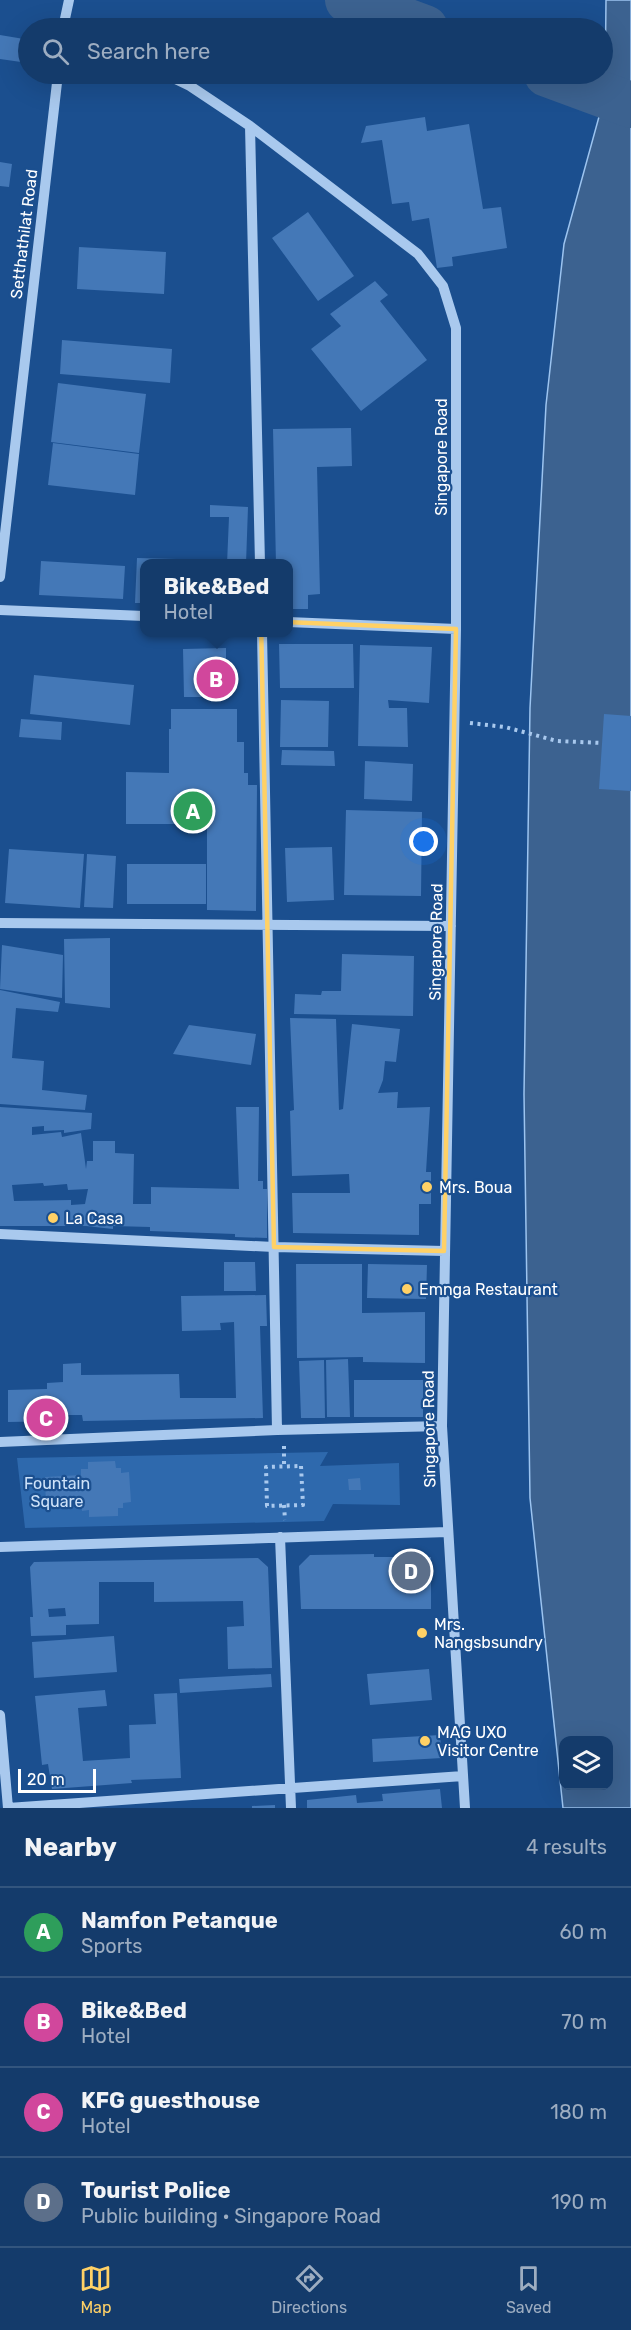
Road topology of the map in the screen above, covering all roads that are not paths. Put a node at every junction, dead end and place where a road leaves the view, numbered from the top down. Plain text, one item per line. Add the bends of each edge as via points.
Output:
1 (68, 3) edge
2 (65, 18) edge
3 (57, 84) edge
4 (186, 84) edge
5 (250, 126) junction
6 (260, 559) edge
7 (0, 577) edge
8 (0, 610) edge
9 (140, 616) edge
10 (293, 622) edge
11 (456, 629) junction
12 (262, 637) edge
13 (0, 923) edge
14 (268, 924) junction
15 (452, 926) junction
16 (0, 1234) edge
17 (274, 1247) junction
18 (444, 1251) junction
19 (442, 1426) junction
20 (277, 1430) junction
21 (0, 1442) edge
22 (447, 1532) junction
23 (280, 1537) junction
24 (0, 1547) edge
25 (0, 1715) edge
26 (463, 1776) junction
27 (290, 1788) junction
28 (8, 1808) edge
29 (291, 1808) edge
30 (465, 1808) edge

1 - 2 street
3 - 7 street, Setthathilat Road
4 - 5 street, Singapore Road
5 - 6 street
5 - 11 street, Singapore Road via 418,254 443,286 456,328
8 - 9 street
10 - 11 street
11 - 15 street, Singapore Road
12 - 14 street
13 - 14 street
14 - 15 street
14 - 17 street
15 - 18 street, Singapore Road
16 - 17 street
17 - 18 street
17 - 20 street
18 - 19 street, Singapore Road
19 - 20 street
19 - 22 street, Singapore Road
20 - 21 street
22 - 23 street
22 - 26 street, Singapore Road
23 - 24 street
23 - 27 street
25 - 28 street
26 - 27 street
26 - 30 street, Singapore Road
27 - 28 street
27 - 29 street

